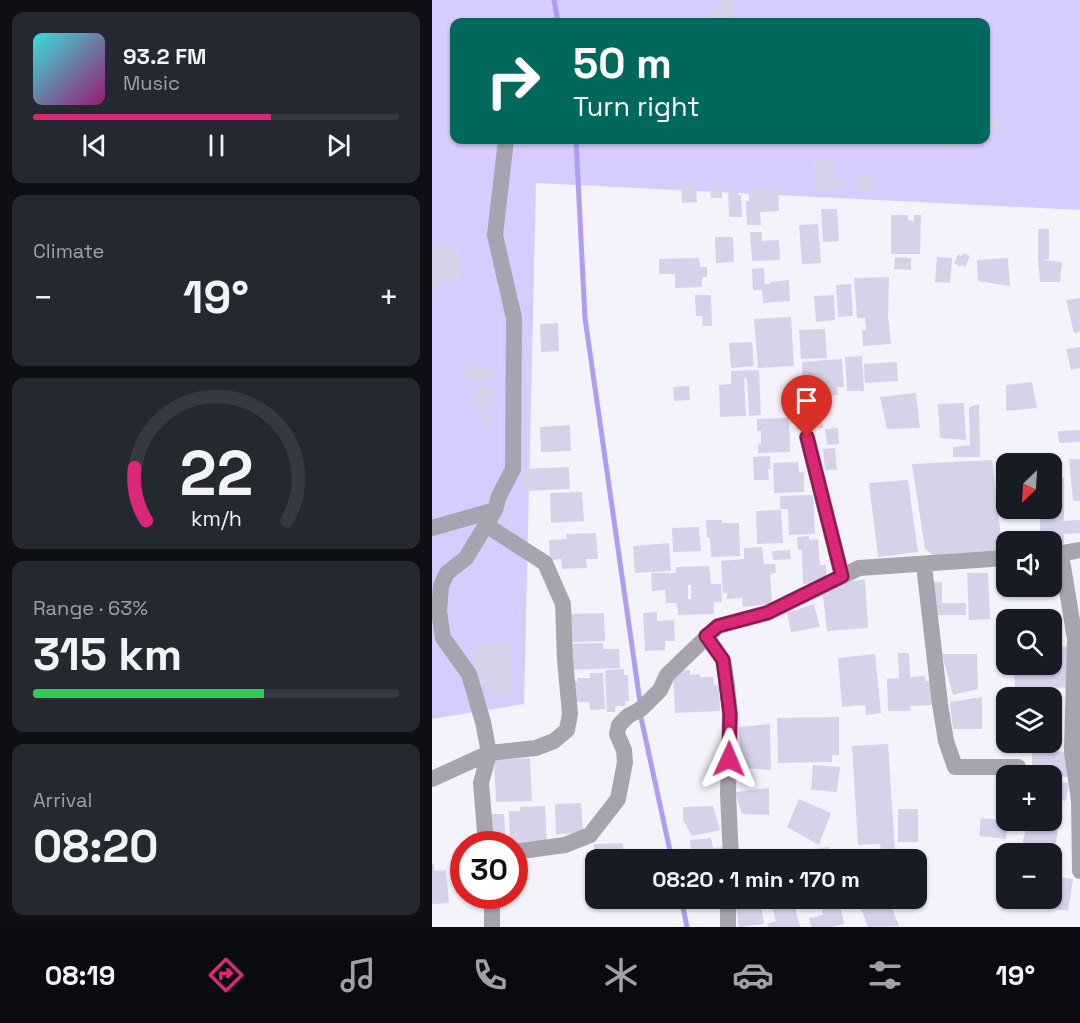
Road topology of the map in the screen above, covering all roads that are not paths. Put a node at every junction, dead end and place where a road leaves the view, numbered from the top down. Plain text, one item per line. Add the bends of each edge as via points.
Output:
1 (506, 144) edge
2 (807, 437) dead end
3 (495, 510) junction
4 (486, 525) junction
5 (432, 528) edge
6 (1080, 550) edge
7 (1062, 553) edge
8 (996, 559) edge
9 (924, 565) junction
10 (842, 576) junction
11 (1062, 581) edge
12 (706, 636) junction
13 (489, 753) junction
14 (996, 767) edge
15 (432, 779) edge
16 (1079, 800) edge
17 (485, 831) edge
18 (731, 849) edge
19 (528, 850) edge
20 (1080, 870) edge
21 (492, 909) edge
22 (728, 909) edge
23 (492, 927) edge
24 (728, 927) edge

1 - 3 street via 495,235 514,318 513,469
2 - 10 street
3 - 4 street
3 - 5 street
4 - 13 street via 466,558 447,573 441,586 439,611 443,638 469,674
4 - 13 street via 544,563 563,604 570,714 567,729 554,741 536,748
6 - 7 street
8 - 9 street
9 - 10 street via 859,568
9 - 14 street via 939,704 952,761 955,767
10 - 12 street via 767,613 718,626
11 - 16 street via 1075,639 1072,752
12 - 18 street via 723,660 727,685
12 - 19 street via 667,675 660,690 619,725 617,734 625,762 618,799 590,835 565,845
13 - 15 street
13 - 17 street via 481,783
16 - 20 street
21 - 23 street
22 - 24 street

